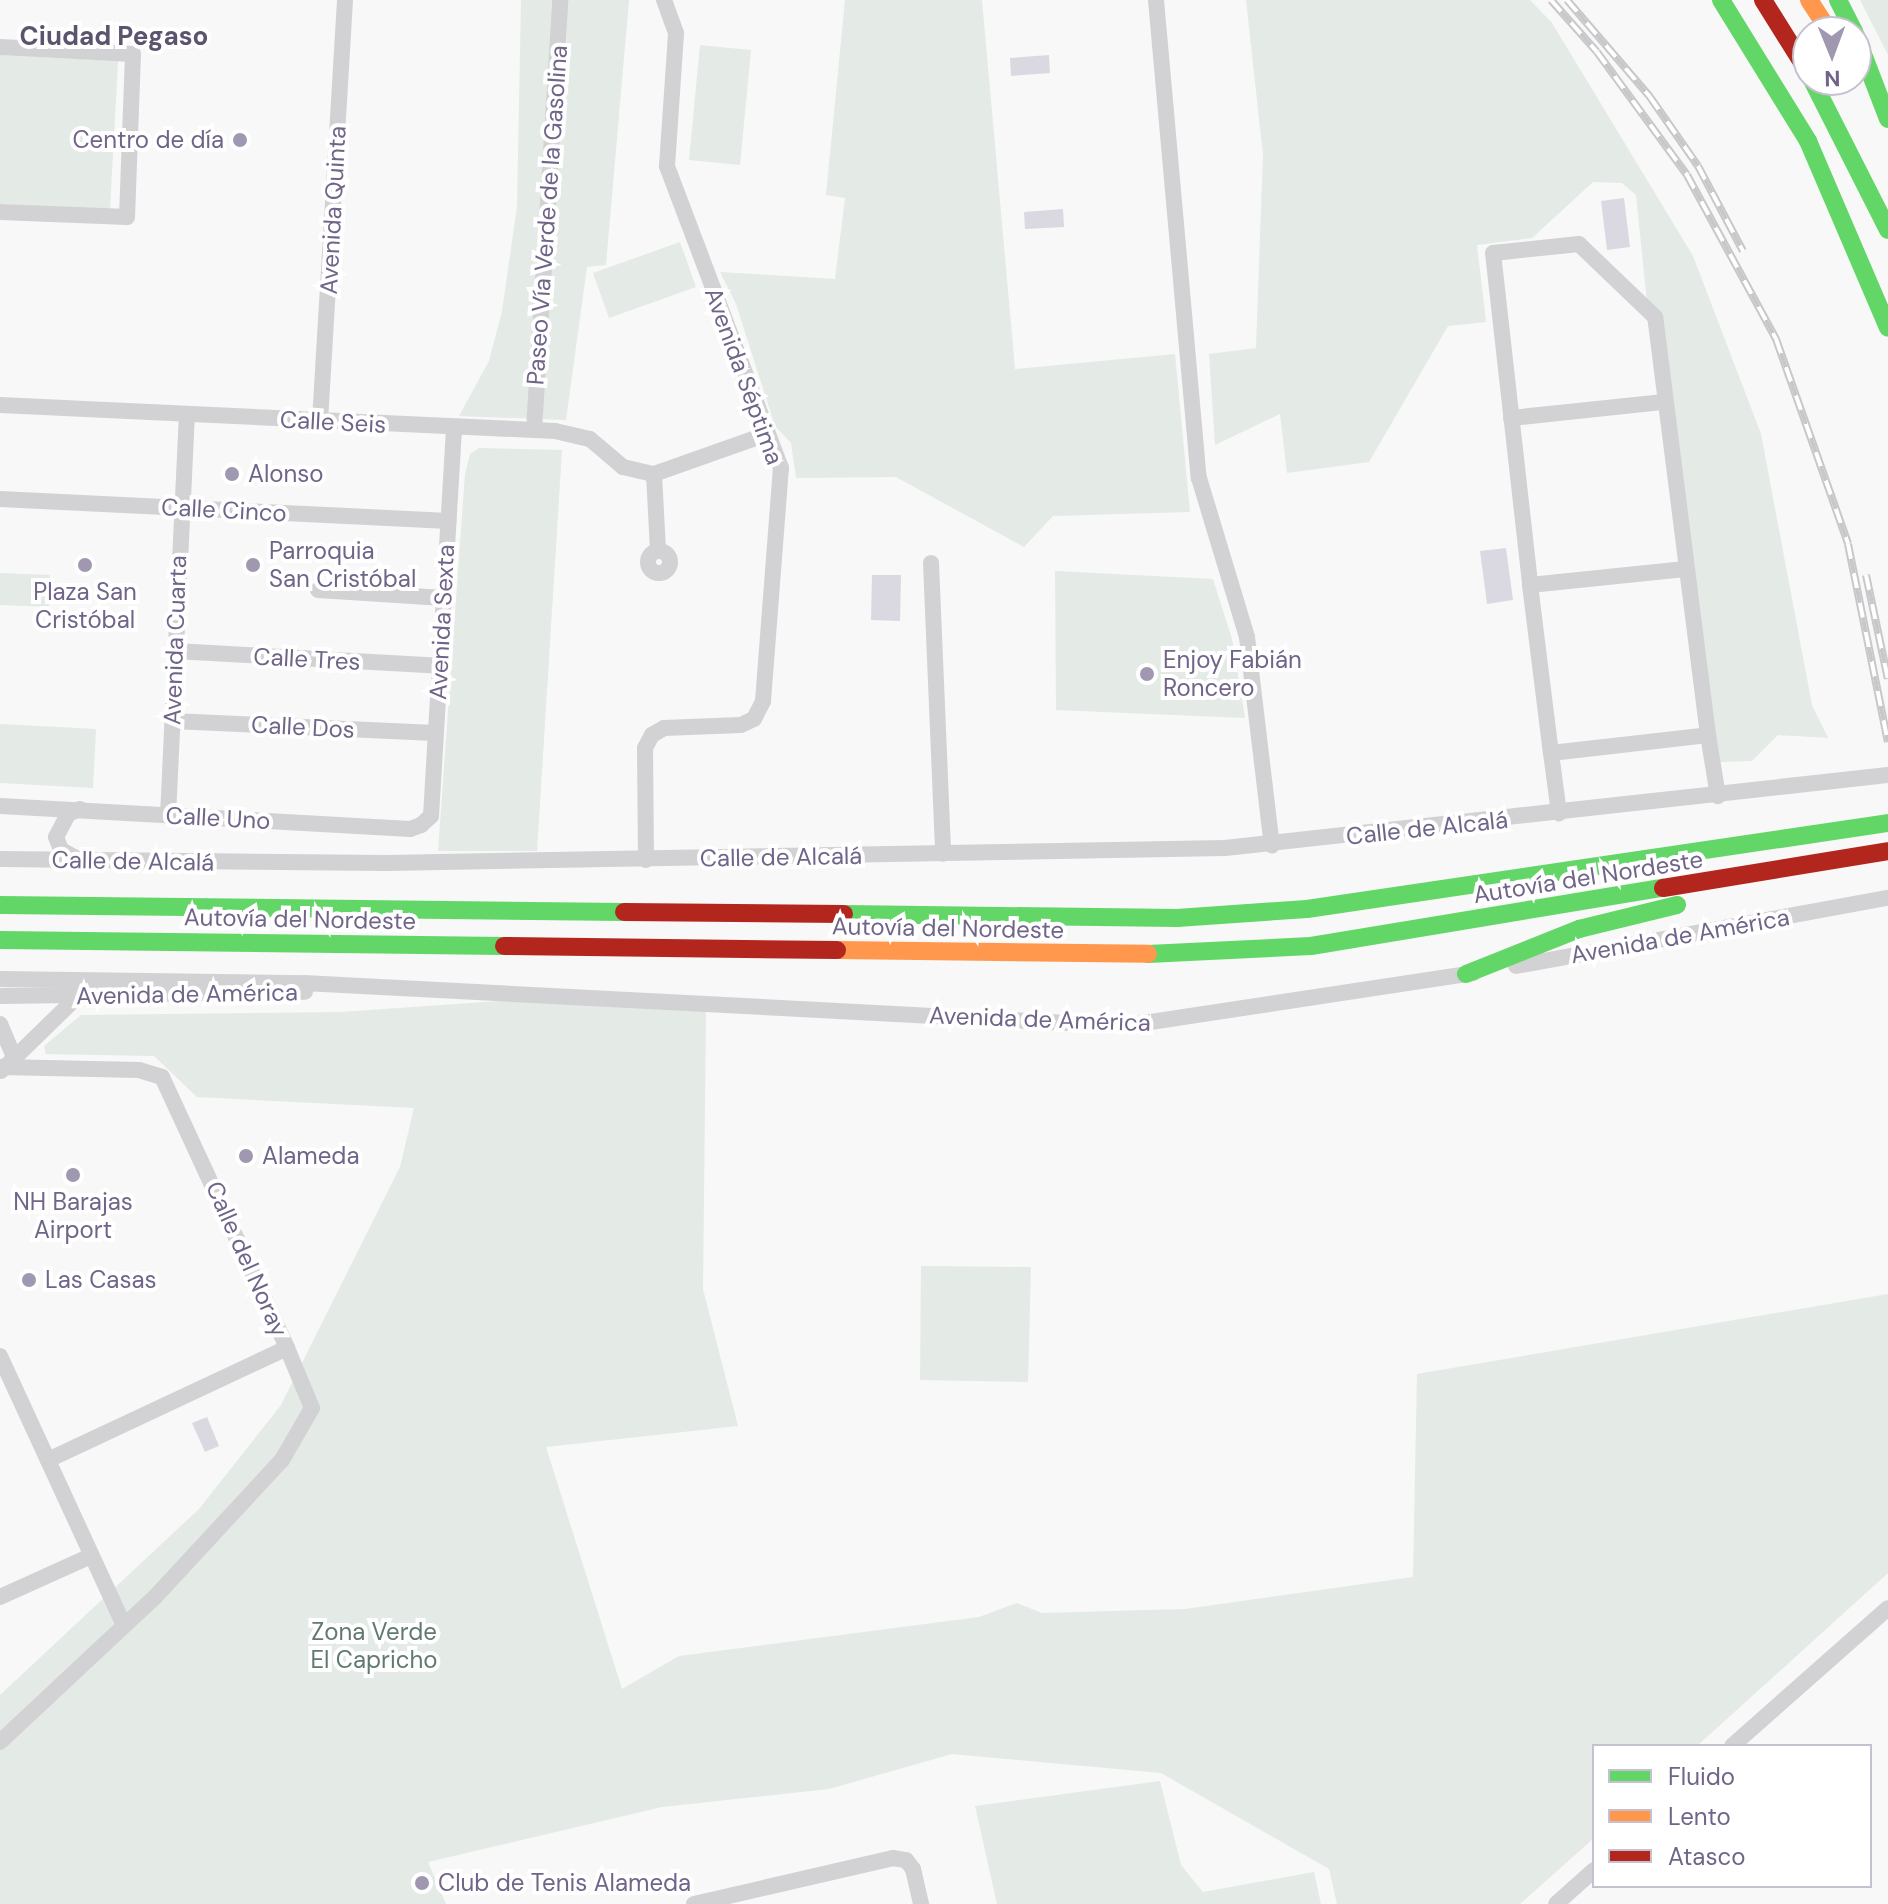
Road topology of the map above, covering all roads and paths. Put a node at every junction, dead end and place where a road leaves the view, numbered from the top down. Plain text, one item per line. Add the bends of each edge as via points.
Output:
1 (345, 0) edge
2 (560, 0) edge
3 (664, 0) edge
4 (1156, 0) edge
5 (1721, 0) edge
6 (1763, 0) edge
7 (1792, 46) edge
8 (0, 47) edge
9 (1872, 78) edge
10 (1820, 96) edge
11 (1872, 96) edge
12 (1888, 120) edge
13 (0, 212) edge
14 (1888, 230) edge
15 (1888, 328) edge
16 (1664, 402) junction
17 (0, 405) edge
18 (187, 416) junction
19 (1511, 418) junction
20 (320, 421) junction
21 (454, 429) junction
22 (534, 430) junction
23 (764, 435) junction
24 (654, 474) junction
25 (0, 499) edge
26 (181, 508) junction
27 (448, 521) junction
28 (658, 551) dead end
29 (931, 563) dead end
30 (1685, 569) junction
31 (1530, 585) junction
32 (318, 590) dead end
33 (444, 598) junction
34 (175, 651) junction
35 (440, 666) junction
36 (172, 721) junction
37 (435, 733) junction
38 (1708, 735) junction
39 (1551, 753) junction
40 (1888, 775) edge
41 (1718, 796) junction
42 (0, 806) edge
43 (81, 808) junction
44 (1559, 813) junction
45 (168, 816) junction
46 (431, 816) joint
47 (1888, 823) edge
48 (1272, 846) junction
49 (1888, 851) edge
50 (943, 854) junction
51 (0, 859) edge
52 (80, 860) junction
53 (646, 860) junction
54 (1752, 875) junction
55 (0, 887) edge
56 (1888, 898) edge
57 (0, 905) edge
58 (750, 914) junction
59 (0, 940) edge
60 (1466, 974) junction
61 (4, 981) edge
62 (374, 988) junction
63 (0, 996) edge
64 (77, 997) junction
65 (0, 1024) edge
66 (5, 1066) edge
67 (287, 1348) junction
68 (0, 1356) edge
69 (48, 1460) junction
70 (91, 1556) junction
71 (0, 1597) edge
72 (1888, 1608) edge
73 (124, 1625) junction
74 (0, 1742) edge
75 (1734, 1744) edge
76 (1592, 1872) edge
77 (694, 1904) edge
78 (921, 1904) edge
79 (1556, 1904) edge

1 - 20 street, Avenida Quinta
2 - 22 street, Paseo Vía Verde de la Gasolina
3 - 23 street, Avenida Séptima via 676,33 667,166
4 - 48 street via 1199,478 1247,637
5 - 15 highway via 1808,141
6 - 7 highway
8 - 13 street via 133,54 127,217
9 - 12 highway
10 - 14 highway
11 - 12 highway
16 - 19 street
16 - 19 street via 1655,317 1579,244 1493,253
16 - 30 street
17 - 18 street, Calle Seis
18 - 20 street, Calle Seis
18 - 26 street, Avenida Cuarta
19 - 31 street
20 - 21 street, Calle Seis
21 - 22 street, Calle Seis
21 - 27 street, Avenida Sexta
22 - 24 street, Calle Seis via 590,439 623,467
23 - 24 street
23 - 53 street, Avenida Séptima via 781,468 763,701 754,719 741,725 664,728 652,735 645,748
24 - 28 street
25 - 26 street, Calle Cinco
26 - 27 street, Calle Cinco
26 - 34 street, Avenida Cuarta
27 - 33 street, Avenida Sexta
29 - 50 street
30 - 31 street
30 - 38 street
31 - 39 street
32 - 33 street
33 - 35 street, Avenida Sexta
34 - 35 street, Calle Tres
34 - 36 street, Avenida Cuarta
35 - 37 street, Avenida Sexta
36 - 37 street, Calle Dos
36 - 45 street, Avenida Cuarta
37 - 46 street, Avenida Sexta
38 - 39 street
38 - 41 street
39 - 44 street
40 - 41 street, Calle de Alcalá
41 - 44 street, Calle de Alcalá
42 - 43 street, Calle Uno
43 - 45 street, Calle Uno
43 - 52 street via 68,814 56,837 61,850
44 - 48 street, Calle de Alcalá
45 - 46 street, Calle Uno via 410,829
47 - 58 highway, Autovía del Nordeste via 1307,909 1161,918
48 - 50 street, Calle de Alcalá
49 - 54 highway, Autovía del Nordeste
50 - 53 street, Calle de Alcalá
51 - 52 street, Calle de Alcalá
52 - 53 street, Calle de Alcalá
54 - 59 highway, Autovía del Nordeste via 1311,946 1163,954
54 - 60 highway via 1676,905 1579,929
55 - 58 highway via 707,898
56 - 60 street, Avenida de América
57 - 58 highway, Autovía del Nordeste
60 - 62 street, Avenida de América via 1124,1026
61 - 62 street, Avenida de América
62 - 64 street, Avenida de América via 234,997
63 - 64 street, Avenida de América
64 - 66 street
65 - 66 street
66 - 67 street, Calle del Noray via 139,1070 162,1077
67 - 69 street, Calle del Noray
67 - 73 street via 309,1396 309,1419 230,1520
68 - 69 street
69 - 70 street
70 - 71 street
70 - 73 street
72 - 75 street
73 - 74 street
76 - 79 street
77 - 78 street via 893,1858 906,1860 913,1869

